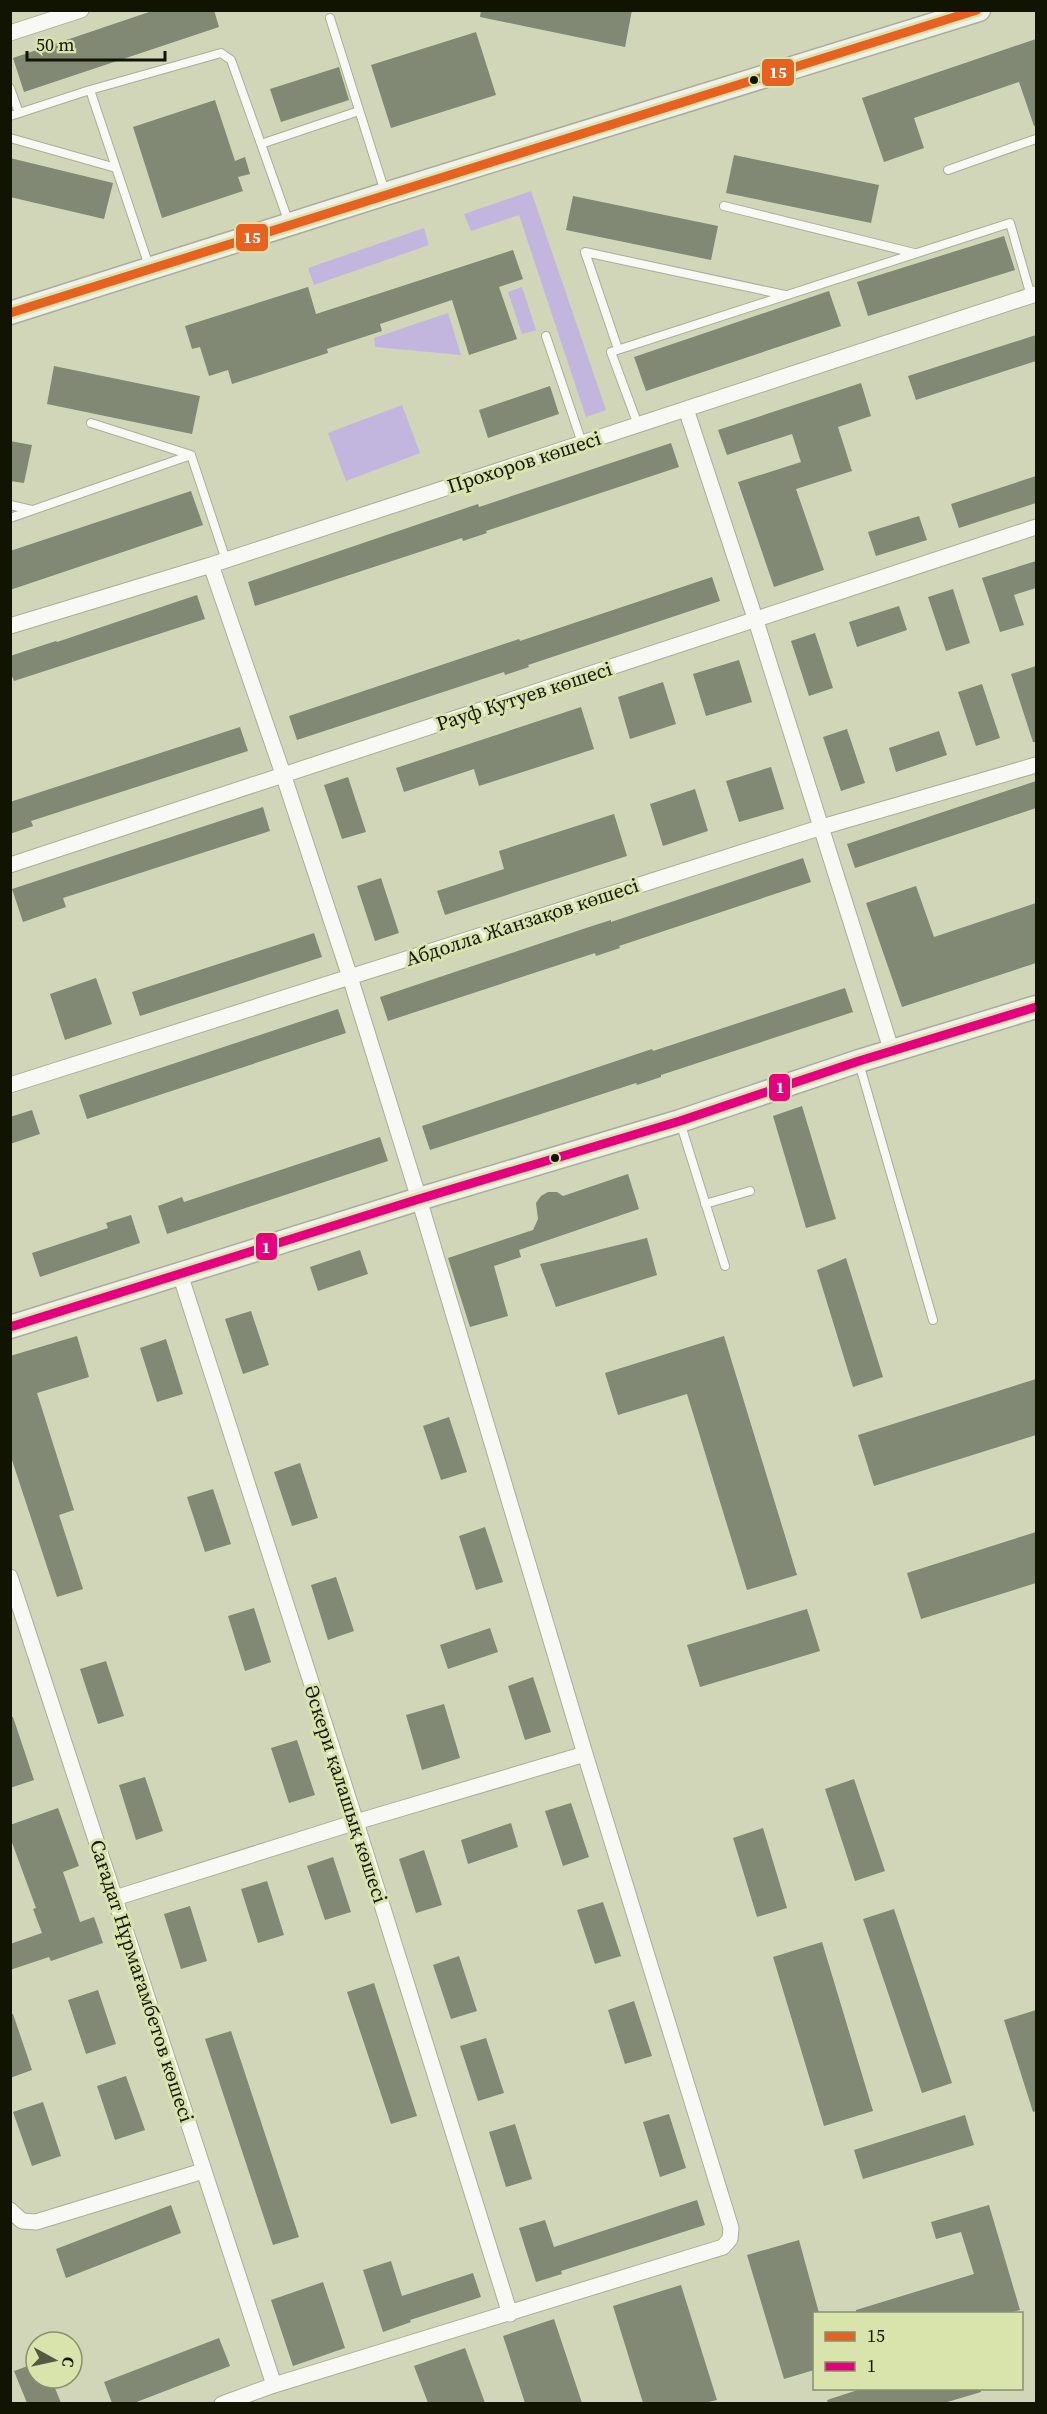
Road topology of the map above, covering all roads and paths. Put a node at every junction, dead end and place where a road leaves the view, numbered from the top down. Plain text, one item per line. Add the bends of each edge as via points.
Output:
1 (81, 10) edge
2 (980, 10) edge
3 (330, 18) dead end
4 (10, 33) edge
5 (10, 88) edge
6 (90, 90) junction
7 (359, 111) junction
8 (15, 114) edge
9 (10, 138) edge
10 (1036, 139) edge
11 (261, 144) junction
12 (116, 168) junction
13 (948, 170) dead end
14 (385, 194) junction
15 (724, 206) dead end
16 (289, 225) junction
17 (915, 253) junction
18 (150, 269) junction
19 (786, 295) junction
20 (1034, 295) edge
21 (10, 313) edge
22 (546, 336) dead end
23 (618, 349) junction
24 (686, 409) junction
25 (91, 423) dead end
26 (638, 424) junction
27 (582, 443) junction
28 (191, 455) junction
29 (10, 505) edge
30 (34, 510) junction
31 (10, 518) edge
32 (1036, 527) edge
33 (226, 560) junction
34 (211, 565) junction
35 (756, 621) junction
36 (10, 626) edge
37 (1036, 765) edge
38 (283, 774) junction
39 (822, 827) junction
40 (10, 865) edge
41 (350, 977) junction
42 (1036, 1007) edge
43 (892, 1052) junction
44 (859, 1061) junction
45 (10, 1085) edge
46 (680, 1121) junction
47 (750, 1191) dead end
48 (419, 1199) junction
49 (705, 1204) junction
50 (725, 1266) dead end
51 (180, 1274) junction
52 (933, 1320) dead end
53 (10, 1327) edge
54 (11, 1580) edge
55 (585, 1754) junction
56 (356, 1822) junction
57 (115, 1898) junction
58 (202, 2171) junction
59 (10, 2210) edge
60 (510, 2314) junction
61 (274, 2385) junction
62 (222, 2403) edge

1 - 4 street
2 - 14 street
3 - 7 lane
5 - 8 lane
6 - 8 lane
6 - 11 lane via 221,53 231,60
6 - 12 lane
7 - 11 lane
7 - 14 lane
9 - 12 lane
10 - 13 lane
11 - 16 lane
12 - 18 lane
14 - 16 street
15 - 17 lane
16 - 18 street
17 - 19 lane
17 - 20 lane via 1010,223
18 - 21 street
19 - 23 lane
19 - 23 lane via 585,252
20 - 24 street, Прохоров көшесі
22 - 27 lane
23 - 26 lane via 611,352
24 - 26 street, Прохоров көшесі
24 - 35 street
25 - 28 lane
26 - 27 street, Прохоров көшесі
27 - 33 street, Прохоров көшесі
28 - 30 lane
28 - 33 lane
29 - 30 lane
30 - 31 lane
32 - 35 street, Рауф Кутуев көшесі
33 - 34 street, Прохоров көшесі
34 - 36 street, Прохоров көшесі
34 - 38 street
35 - 38 street, Рауф Кутуев көшесі
35 - 39 street
37 - 39 street, Абдолла Жанзақов көшесі
38 - 40 street, Рауф Кутуев көшесі
38 - 41 street
39 - 41 street, Абдолла Жанзақов көшесі
39 - 43 street
41 - 45 street, Абдолла Жанзақов көшесі
41 - 48 street
42 - 43 street
43 - 44 street
44 - 46 street
44 - 52 lane
46 - 48 street
46 - 49 lane
47 - 49 lane
48 - 51 street
48 - 55 street
49 - 50 lane
51 - 53 street
51 - 56 street, Әскери қалашық көшесі
54 - 57 street, Сағадат Нұрмағамбетов көшесі
55 - 56 street
55 - 60 street via 731,2228 730,2239 723,2247
56 - 57 street
56 - 60 street, Әскери қалашық көшесі
57 - 58 street, Сағадат Нұрмағамбетов көшесі
58 - 59 street via 36,2222 22,2221
58 - 61 street, Сағадат Нұрмағамбетов көшесі
60 - 61 street
61 - 62 street

